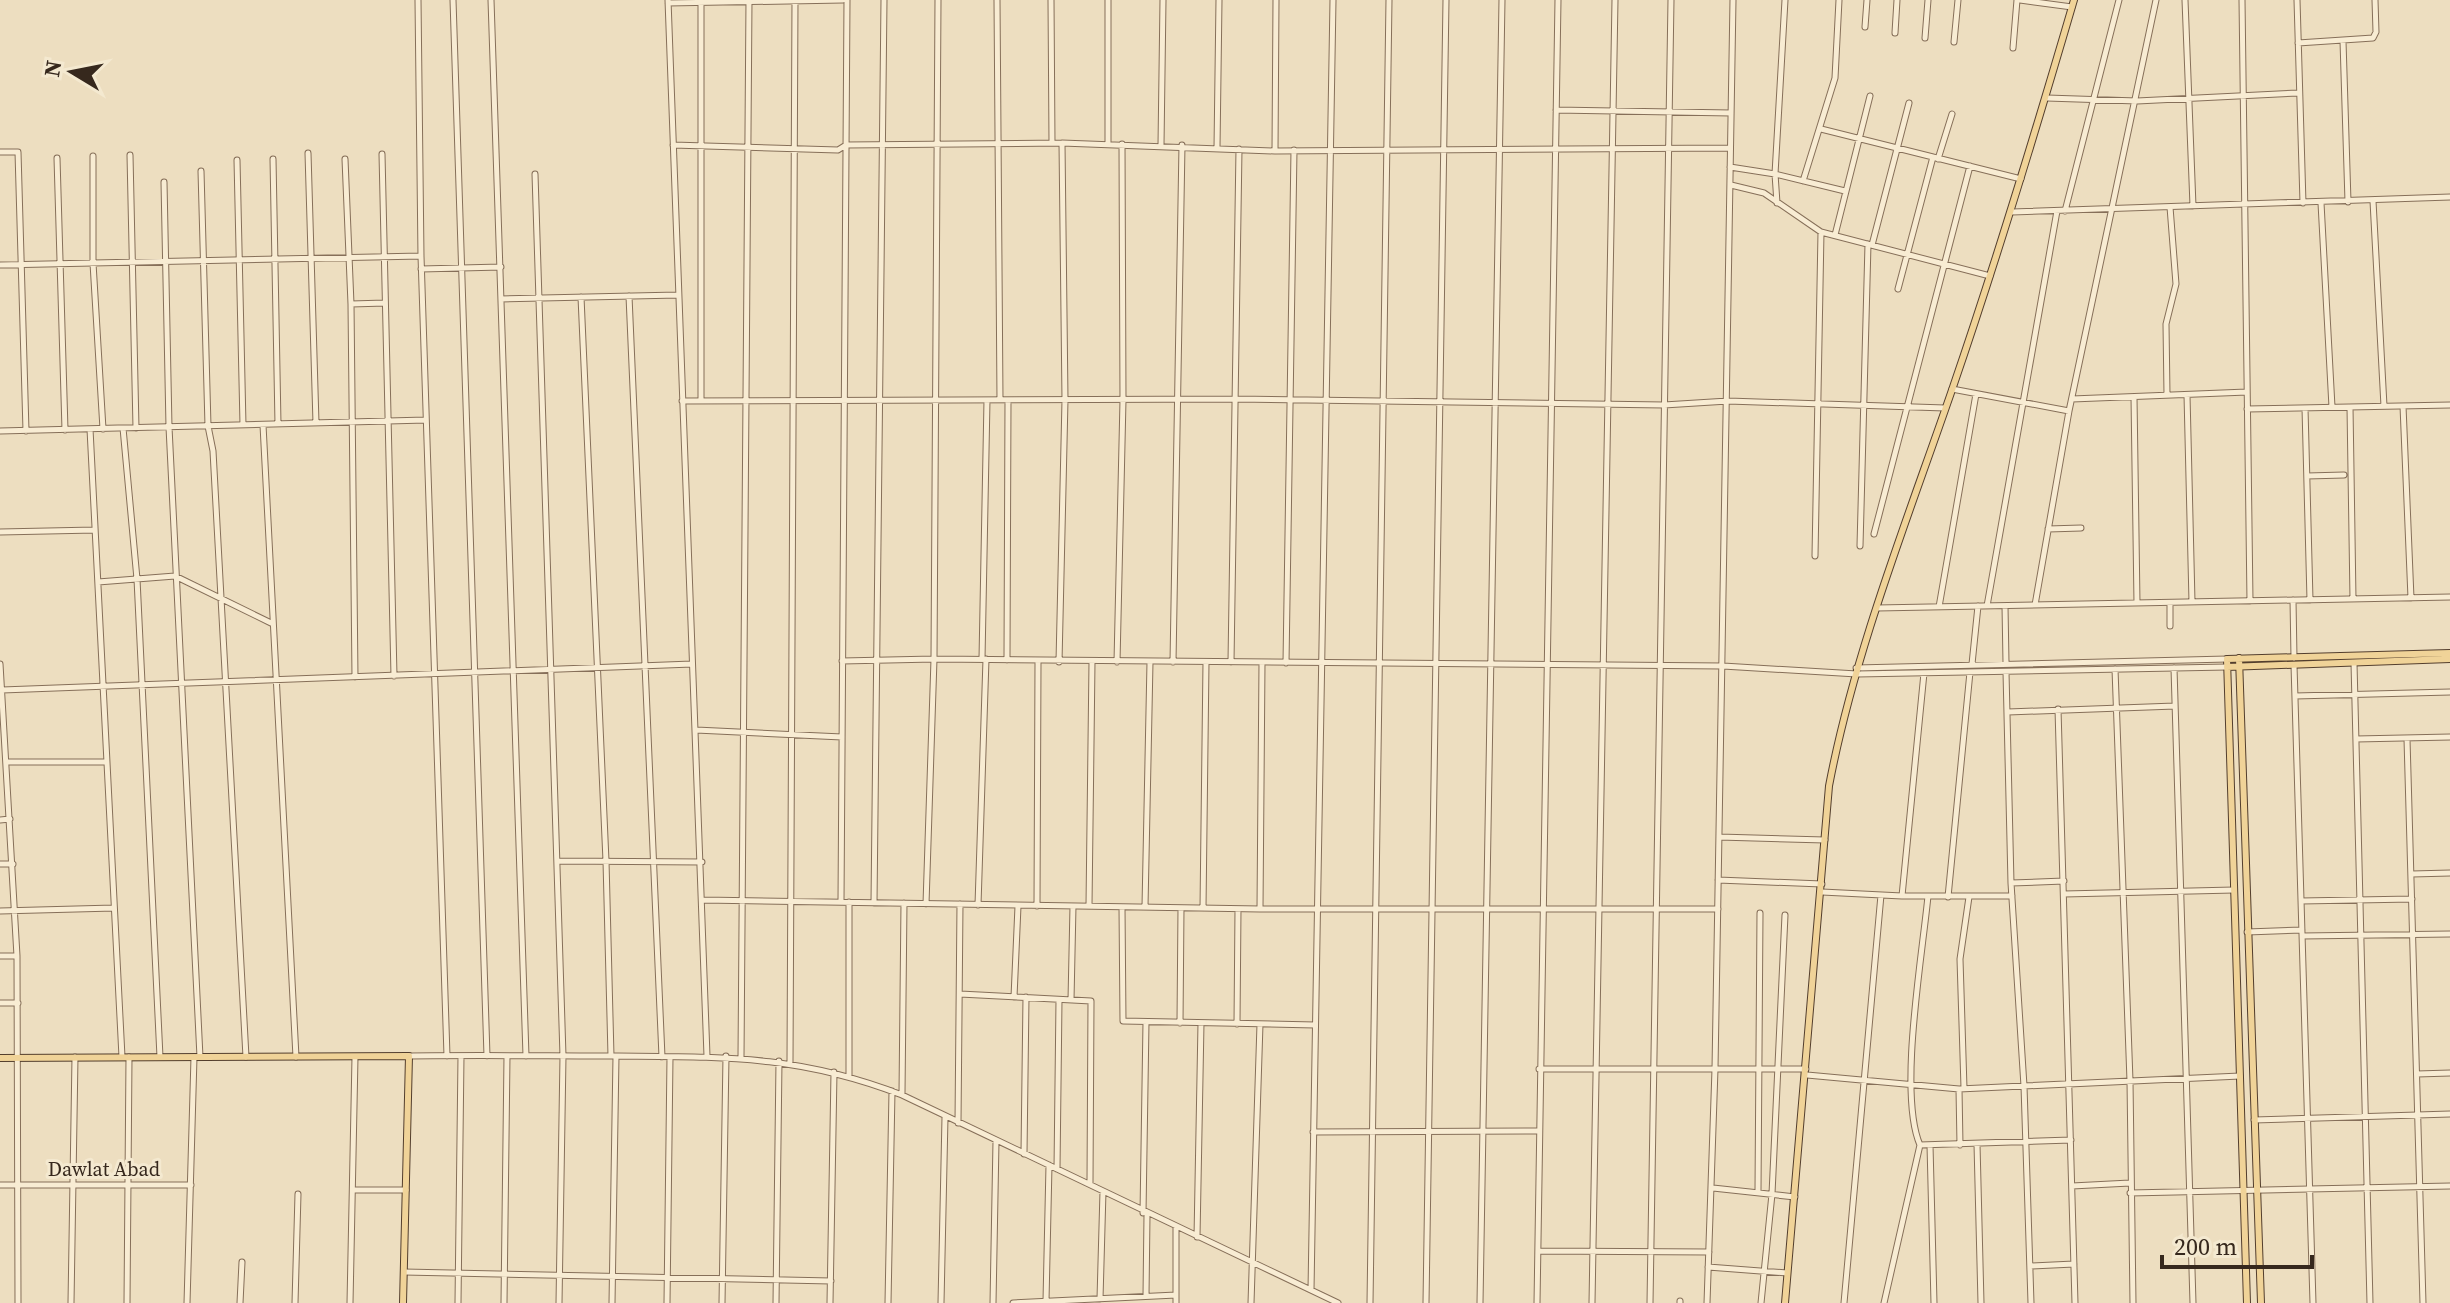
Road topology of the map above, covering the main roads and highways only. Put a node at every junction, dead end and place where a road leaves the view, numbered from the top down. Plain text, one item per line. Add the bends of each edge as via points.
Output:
1 (2073, 4) edge
2 (2450, 653) edge
3 (2450, 659) edge
4 (2294, 661) junction
5 (2239, 662) junction
6 (0, 1058) edge
7 (403, 1303) edge
8 (1785, 1303) edge
9 (2247, 1303) edge
10 (2261, 1303) edge

1 - 8 main road via 2012,212 1839,734 1829,786
2 - 4 main road
3 - 4 main road
4 - 5 main road
5 - 9 main road via 2227,663
5 - 10 main road
6 - 7 main road via 409,1056

